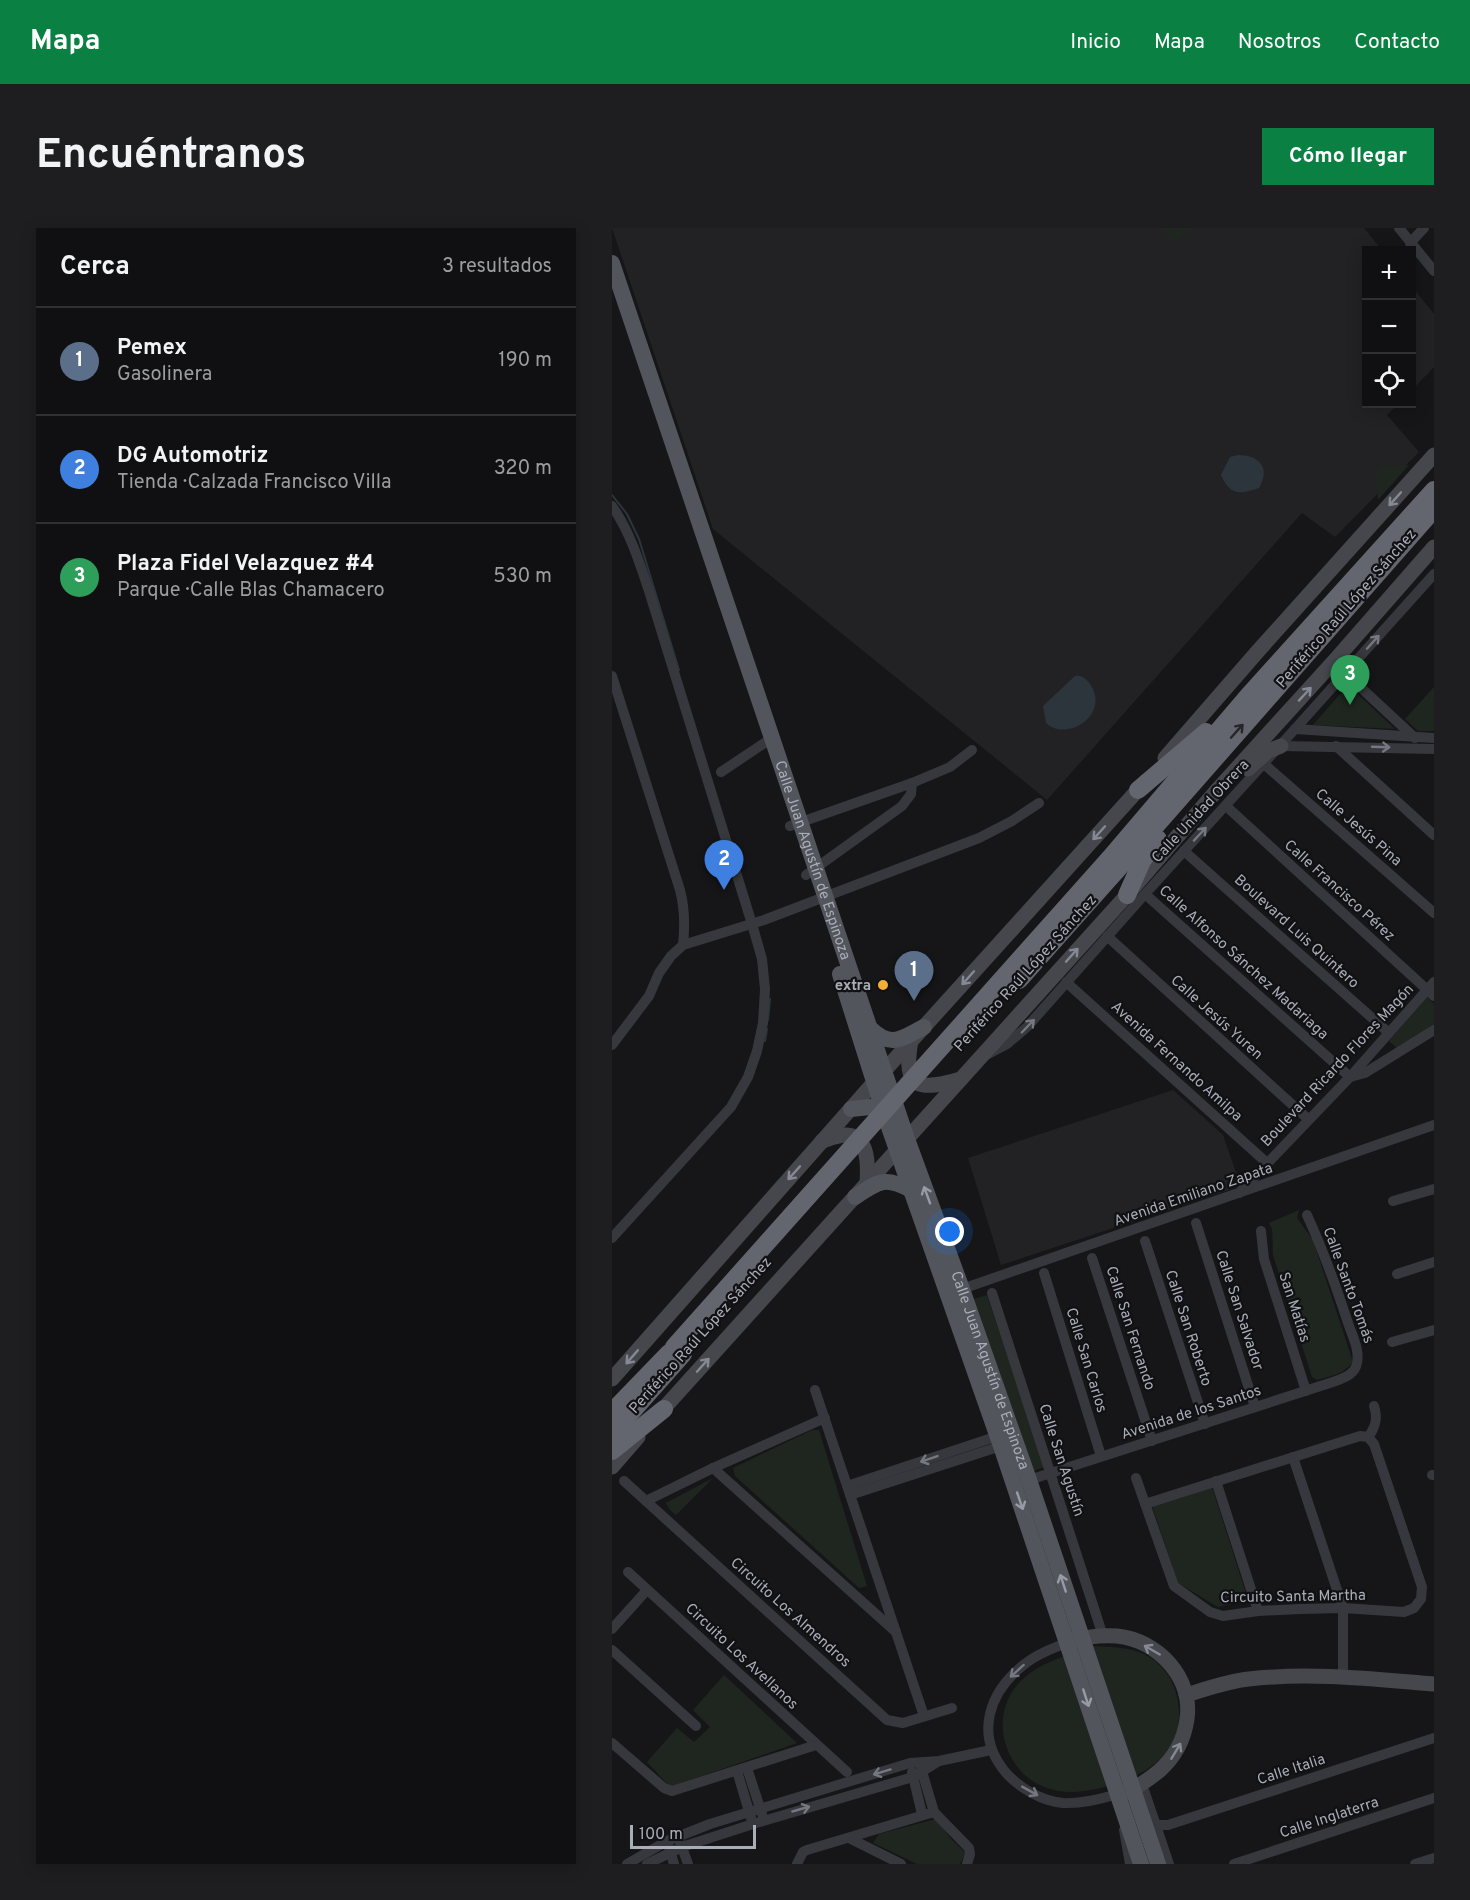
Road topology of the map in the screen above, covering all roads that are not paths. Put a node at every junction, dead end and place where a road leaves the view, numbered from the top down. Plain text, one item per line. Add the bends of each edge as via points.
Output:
1 (1399, 228) edge
2 (1424, 228) edge
3 (1410, 243) junction
4 (612, 262) edge
5 (1434, 271) edge
6 (612, 293) edge
7 (1434, 455) edge
8 (1434, 490) edge
9 (612, 506) edge
10 (1434, 509) edge
11 (1434, 547) edge
12 (1434, 574) edge
13 (1430, 587) edge
14 (1345, 673) junction
15 (612, 676) edge
16 (1248, 696) junction
17 (1295, 729) junction
18 (1413, 737) junction
19 (1434, 738) edge
20 (767, 741) junction
21 (1281, 746) junction
22 (1335, 746) junction
23 (972, 750) dead end
24 (1431, 751) edge
25 (1214, 758) junction
26 (1264, 764) junction
27 (721, 772) dead end
28 (912, 783) junction
29 (1218, 789) junction
30 (1138, 790) junction
31 (1039, 803) dead end
32 (1226, 806) junction
33 (795, 824) junction
34 (1434, 835) edge
35 (1184, 852) junction
36 (1113, 865) junction
37 (811, 871) junction
38 (1136, 894) junction
39 (820, 897) junction
40 (1434, 913) edge
41 (757, 922) junction
42 (1107, 936) junction
43 (683, 945) junction
44 (1066, 982) junction
45 (1432, 989) edge
46 (924, 1027) junction
47 (871, 1029) junction
48 (1434, 1030) edge
49 (1389, 1033) junction
50 (911, 1041) junction
51 (612, 1045) edge
52 (980, 1058) junction
53 (880, 1076) junction
54 (1350, 1077) junction
55 (961, 1079) junction
56 (851, 1109) junction
57 (883, 1110) junction
58 (1308, 1119) junction
59 (1434, 1125) edge
60 (822, 1141) junction
61 (902, 1145) junction
62 (1267, 1163) junction
63 (867, 1184) junction
64 (1434, 1189) edge
65 (911, 1190) junction
66 (1238, 1194) junction
67 (855, 1197) junction
68 (1393, 1201) dead end
69 (1307, 1215) dead end
70 (1196, 1223) dead end
71 (1261, 1231) dead end
72 (612, 1238) edge
73 (1145, 1241) dead end
74 (1092, 1258) dead end
75 (1434, 1262) edge
76 (1044, 1273) dead end
77 (1398, 1274) dead end
78 (941, 1275) junction
79 (962, 1289) junction
80 (992, 1293) dead end
81 (955, 1315) junction
82 (1434, 1330) edge
83 (1392, 1342) dead end
84 (679, 1351) junction
85 (1357, 1366) joint
86 (612, 1379) edge
87 (632, 1390) junction
88 (815, 1390) dead end
89 (1306, 1391) junction
90 (612, 1406) edge
91 (1374, 1406) dead end
92 (1256, 1407) junction
93 (664, 1408) junction
94 (612, 1412) edge
95 (825, 1418) junction
96 (1205, 1424) junction
97 (612, 1434) edge
98 (1368, 1437) junction
99 (999, 1441) junction
100 (1152, 1441) junction
101 (612, 1451) edge
102 (1101, 1456) junction
103 (1293, 1456) junction
104 (612, 1467) edge
105 (713, 1468) junction
106 (1050, 1473) junction
107 (1136, 1478) dead end
108 (1029, 1480) junction
109 (624, 1481) dead end
110 (1216, 1481) junction
111 (849, 1490) junction
112 (646, 1501) junction
113 (1145, 1504) junction
114 (628, 1572) dead end
115 (647, 1590) junction
116 (1343, 1608) junction
117 (1258, 1611) junction
118 (612, 1629) edge
119 (896, 1633) junction
120 (1104, 1636) junction
121 (1075, 1641) junction
122 (612, 1650) edge
123 (1343, 1676) junction
124 (1434, 1684) edge
125 (1186, 1695) junction
126 (952, 1708) dead end
127 (924, 1716) junction
128 (696, 1726) dead end
129 (1434, 1738) edge
130 (612, 1743) edge
131 (816, 1745) junction
132 (991, 1750) junction
133 (916, 1768) junction
134 (742, 1769) junction
135 (847, 1772) dead end
136 (1128, 1793) junction
137 (1434, 1798) edge
138 (754, 1810) junction
139 (928, 1813) junction
140 (758, 1822) junction
141 (1156, 1825) junction
142 (678, 1836) junction
143 (849, 1838) junction
144 (669, 1847) junction
145 (682, 1847) junction
146 (627, 1864) edge
147 (647, 1864) edge
148 (675, 1864) edge
149 (688, 1864) edge
150 (797, 1864) edge
151 (901, 1864) edge
152 (967, 1864) edge
153 (1130, 1864) edge
154 (1141, 1864) edge
155 (1158, 1864) edge
156 (1169, 1864) edge
157 (1234, 1864) edge

1 - 3 street
2 - 3 street
3 - 5 street
4 - 20 main road, Calle Juan Agustín de Espinoza
6 - 20 main road, Calle Juan Agustín de Espinoza
7 -> 30 main road
8 - 16 highway, Periférico Raúl López Sánchez
9 - 41 street via 633,543
25 -> 10 highway, Periférico Raúl López Sánchez
29 -> 11 main road, Periférico Raúl López Sánchez
12 - 13 street, Calle Unidad Obrera
14 -> 13 street, Calle Unidad Obrera
14 - 17 street, Calle Unidad Obrera
14 - 18 street
15 - 43 street via 684,904
16 - 30 highway
16 - 36 highway, Periférico Raúl López Sánchez
17 - 18 street
17 - 21 street, Calle Unidad Obrera
18 - 19 street
18 - 24 street
20 - 27 street
20 - 33 main road, Calle Juan Agustín de Espinoza
21 - 22 street
21 - 26 street, Calle Unidad Obrera
21 - 29 main road via 1268,751 1240,777
22 -> 24 street
22 - 34 street
23 - 28 street via 951,767
25 - 36 highway, Periférico Raúl López Sánchez
25 - 38 highway via 1142,861
26 - 32 street, Calle Unidad Obrera
26 - 40 street, Calle Jesús Pina
28 - 33 street
28 - 37 street via 911,794 902,806
29 - 38 main road, Periférico Raúl López Sánchez
30 -> 46 main road
31 - 39 street via 979,838
35 -> 32 street, Calle Unidad Obrera
32 - 45 street, Calle Francisco Pérez
33 - 37 main road, Calle Juan Agustín de Espinoza
35 - 38 street, Calle Unidad Obrera
35 - 49 street, Boulevard Luis Quintero
36 - 84 highway, Periférico Raúl López Sánchez, bridge
37 - 39 main road, Calle Juan Agustín de Espinoza
38 - 42 street, Calle Unidad Obrera
52 -> 38 main road, Periférico Raúl López Sánchez
38 - 54 street, Calle Alfonso Sánchez Madariaga
39 - 41 street
39 - 47 main road, Calle Juan Agustín de Espinoza
39 - 53 main road, Calle Juan Agustín de Espinoza
41 - 43 street
41 - 72 street via 765,989 763,1023 748,1077 731,1107
42 - 44 street, Calle Unidad Obrera
42 - 58 street, Calle Jesús Yuren
43 - 51 street via 671,956 649,996
52 -> 44 street, Calle Unidad Obrera via 1023,1031
44 - 62 street, Avenida Fernando Amilpa
45 - 49 street, Boulevard Ricardo Flores Magón
46 - 47 main road via 888,1040
46 - 50 main road
47 - 53 main road, Calle Juan Agustín de Espinoza
48 - 54 street via 1365,1073
49 - 54 street, Boulevard Ricardo Flores Magón
50 - 53 main road
50 - 55 main road via 908,1070 916,1081 932,1086
52 - 55 main road, Periférico Raúl López Sánchez
53 - 56 main road
53 - 57 main road, Calle Juan Agustín de Espinoza
53 - 61 main road, Calle Juan Agustín de Espinoza
54 - 58 street, Boulevard Ricardo Flores Magón
55 - 61 main road, Periférico Raúl López Sánchez
56 - 57 main road
56 - 60 main road
57 - 61 main road, Calle Juan Agustín de Espinoza
58 - 62 street, Boulevard Ricardo Flores Magón
59 - 66 street, Avenida Emiliano Zapata
60 - 63 main road via 845,1135 862,1144 868,1161
60 -> 86 main road
61 - 63 main road, Periférico Raúl López Sánchez
61 - 65 main road, Calle Juan Agustín de Espinoza
79 -> 61 main road, Calle Juan Agustín de Espinoza
62 - 66 street, Boulevard Ricardo Flores Magón
63 - 67 main road, Periférico Raúl López Sánchez
64 - 68 street
65 - 67 main road via 897,1182 884,1181
65 - 78 main road, Calle Juan Agustín de Espinoza
66 - 79 street, Avenida Emiliano Zapata
93 -> 67 main road, Periférico Raúl López Sánchez
69 - 85 street, Calle Santo Tomás via 1336,1284 1358,1353
70 - 92 street, Calle San Salvador
71 - 89 street, San Matías via 1264,1259
73 - 96 street, Calle San Roberto
74 - 100 street, Calle San Fernando
75 - 77 street
76 - 102 street, Calle San Carlos
78 - 79 main road
78 - 81 main road, Calle Juan Agustín de Espinoza
79 - 81 main road
79 - 108 main road, Calle Juan Agustín de Espinoza
80 - 106 street, Calle San Agustín
81 - 99 main road, Calle Juan Agustín de Espinoza
82 - 83 street
84 - 87 highway, Periférico Raúl López Sánchez
84 - 97 highway, Periférico Raúl López Sánchez
85 - 89 street, Avenida de los Santos via 1347,1377
87 - 90 highway
87 - 94 highway, Periférico Raúl López Sánchez
88 - 95 street
89 - 92 street, Avenida de los Santos
91 - 98 street via 1376,1423
92 - 96 street, Avenida de los Santos
93 - 101 highway
93 - 104 main road, Periférico Raúl López Sánchez
95 - 105 street
95 - 111 street
96 - 100 street, Avenida de los Santos
98 - 103 street
98 - 116 street, Circuito Santa Martha via 1374,1444 1422,1587 1421,1599 1414,1608 1404,1611
99 - 111 street
99 -> 121 main road, Calle Juan Agustín de Espinoza
100 - 102 street, Avenida de los Santos
102 - 106 street, Avenida de los Santos
103 - 110 street
103 - 116 street
105 - 112 street
105 - 119 street
106 - 108 street, Avenida de los Santos
106 - 120 street, Calle San Agustín
107 - 113 street, Circuito Santa Martha
121 -> 108 main road, Calle Juan Agustín de Espinoza
109 - 112 street, Circuito Los Almendros
110 - 113 street
110 - 117 street
111 - 119 street
112 - 127 street, Circuito Los Almendros via 887,1720 903,1723
113 - 117 street, Circuito Santa Martha via 1174,1586 1210,1612 1223,1616
114 - 115 street, Circuito Los Avellanos
115 - 118 street
115 - 131 street, Circuito Los Avellanos
116 - 117 street, Circuito Santa Martha
116 - 123 street
119 - 127 street
120 - 121 main road
125 -> 120 main road via 1182,1681 1164,1657 1137,1641
121 -> 132 street via 1028,1661 1002,1687 988,1719
121 - 136 main road, Calle Juan Agustín de Espinoza
122 - 128 street
123 - 124 main road
123 - 125 main road via 1247,1679
136 -> 125 main road via 1169,1761 1179,1747 1188,1713
126 - 127 street, Circuito Los Almendros
129 - 141 street, Calle Italia via 1168,1825
130 - 134 street via 667,1790
131 - 134 street
131 - 135 street, Circuito Los Avellanos
132 - 133 street
132 -> 136 street via 1012,1780 1044,1799 1062,1803
133 -> 138 street
133 - 139 street
140 -> 133 street
134 - 138 street
136 - 141 street
136 - 153 street via 1125,1846
136 - 154 main road, Calle Juan Agustín de Espinoza
136 - 155 main road, Calle Juan Agustín de Espinoza
137 - 157 street, Calle Inglaterra
138 - 140 street
138 - 142 street
139 - 143 street
139 - 152 street via 969,1848
140 - 145 street
141 - 156 street
142 - 144 street
142 - 145 street
143 - 150 street via 802,1852
143 - 151 street
144 - 145 street
144 - 146 street
144 - 147 street
144 - 148 street
145 - 149 street

